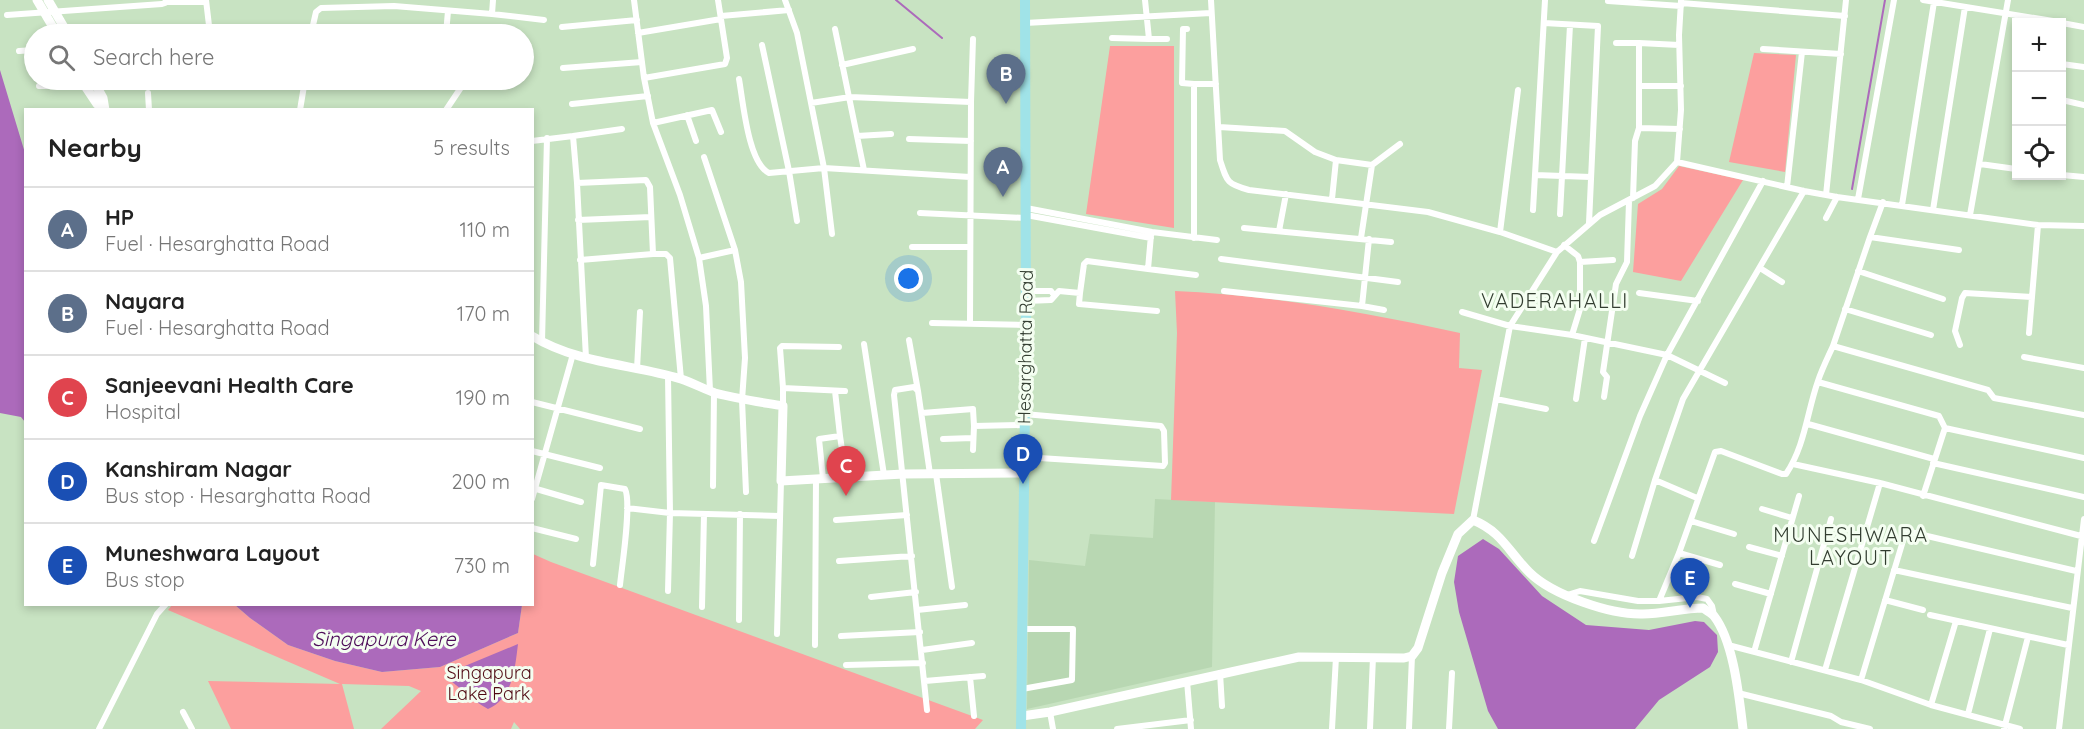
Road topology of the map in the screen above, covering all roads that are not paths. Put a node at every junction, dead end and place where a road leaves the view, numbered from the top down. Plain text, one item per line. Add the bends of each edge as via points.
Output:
1 (37, 0) edge
2 (48, 0) edge
3 (93, 0) edge
4 (416, 0) edge
5 (493, 0) edge
6 (634, 0) edge
7 (718, 0) edge
8 (785, 0) edge
9 (1025, 0) edge
10 (1145, 0) edge
11 (1211, 0) edge
12 (1545, 0) edge
13 (1846, 0) edge
14 (1894, 0) edge
15 (1923, 0) edge
16 (2008, 0) edge
17 (166, 1) edge
18 (206, 1) edge
19 (1608, 1) edge
20 (1934, 2) junction
21 (131, 3) edge
22 (1681, 3) edge
23 (1965, 7) junction
24 (94, 8) junction
25 (415, 8) junction
26 (789, 10) junction
27 (448, 11) junction
28 (44, 12) junction
29 (54, 12) junction
30 (1211, 13) junction
31 (2006, 13) junction
32 (492, 14) junction
33 (7, 15) dead end
34 (1148, 15) junction
35 (1845, 16) junction
36 (721, 18) junction
37 (2033, 18) edge
38 (544, 20) dead end
39 (637, 20) junction
40 (1025, 23) junction
41 (1544, 23) junction
42 (51, 24) edge
43 (62, 24) edge
44 (209, 24) edge
45 (313, 24) edge
46 (447, 24) edge
47 (2066, 24) edge
48 (1570, 25) junction
49 (562, 27) dead end
50 (2084, 27) edge
51 (835, 29) dead end
52 (1187, 29) dead end
53 (638, 33) junction
54 (1112, 38) dead end
55 (973, 39) dead end
56 (1149, 39) junction
57 (1167, 39) dead end
58 (1616, 43) dead end
59 (1639, 43) junction
60 (762, 45) dead end
61 (1679, 45) junction
62 (913, 49) dead end
63 (1763, 49) dead end
64 (19, 51) dead end
65 (24, 51) edge
66 (1802, 51) junction
67 (1841, 54) junction
68 (642, 62) junction
69 (842, 65) junction
70 (2066, 65) edge
71 (2084, 67) edge
72 (563, 68) dead end
73 (644, 78) junction
74 (739, 79) dead end
75 (1194, 84) junction
76 (1216, 84) junction
77 (1639, 86) junction
78 (1681, 86) junction
79 (92, 90) edge
80 (303, 90) edge
81 (459, 90) edge
82 (1518, 90) dead end
83 (148, 93) dead end
84 (648, 96) junction
85 (849, 97) junction
86 (2066, 101) edge
87 (971, 102) junction
88 (811, 103) junction
89 (572, 104) dead end
90 (2084, 105) edge
91 (103, 108) edge
92 (149, 108) edge
93 (300, 108) edge
94 (447, 108) edge
95 (687, 115) junction
96 (653, 123) junction
97 (1219, 128) junction
98 (1639, 128) junction
99 (622, 129) dead end
100 (1680, 129) junction
101 (721, 132) dead end
102 (891, 134) dead end
103 (573, 136) junction
104 (857, 136) junction
105 (547, 138) junction
106 (909, 139) dead end
107 (534, 141) edge
108 (696, 141) dead end
109 (970, 141) junction
110 (1400, 144) dead end
111 (704, 157) dead end
112 (1336, 160) junction
113 (1677, 162) junction
114 (1980, 164) junction
115 (1372, 165) junction
116 (824, 168) junction
117 (2012, 168) edge
118 (864, 170) junction
119 (789, 171) junction
120 (1535, 175) junction
121 (2066, 175) edge
122 (1563, 176) junction
123 (970, 177) junction
124 (1591, 177) junction
125 (2084, 177) edge
126 (1763, 181) junction
127 (577, 183) junction
128 (1787, 187) junction
129 (1804, 191) junction
130 (1286, 194) junction
131 (1826, 195) junction
132 (1837, 196) junction
133 (1332, 199) junction
134 (1858, 199) junction
135 (1631, 200) junction
136 (1882, 202) junction
137 (1367, 203) junction
138 (1902, 205) junction
139 (1533, 210) dead end
140 (1933, 210) junction
141 (920, 213) dead end
142 (1026, 213) junction
143 (970, 214) junction
144 (1560, 214) dead end
145 (1970, 215) junction
146 (651, 217) junction
147 (1826, 218) dead end
148 (578, 220) junction
149 (797, 221) dead end
150 (1590, 224) junction
151 (2038, 225) junction
152 (2084, 225) edge
153 (1244, 228) dead end
154 (1279, 231) junction
155 (1500, 232) junction
156 (832, 234) dead end
157 (1151, 235) junction
158 (1870, 237) junction
159 (1194, 238) junction
160 (1361, 238) junction
161 (1369, 239) junction
162 (1216, 240) dead end
163 (1391, 242) dead end
164 (1564, 245) junction
165 (912, 247) dead end
166 (970, 247) junction
167 (735, 250) junction
168 (1959, 250) dead end
169 (1557, 252) junction
170 (653, 254) junction
171 (699, 258) junction
172 (580, 260) junction
173 (1221, 260) dead end
174 (1613, 260) dead end
175 (1580, 262) junction
176 (1760, 268) junction
177 (1148, 269) junction
178 (1858, 271) junction
179 (1196, 275) dead end
180 (1366, 277) junction
181 (1398, 282) dead end
182 (1782, 282) dead end
183 (1224, 291) dead end
184 (1080, 293) junction
185 (1639, 293) dead end
186 (1026, 296) junction
187 (2032, 297) junction
188 (1943, 299) dead end
189 (1698, 301) junction
190 (1362, 306) junction
191 (1845, 309) junction
192 (1384, 310) dead end
193 (1157, 311) dead end
194 (640, 312) dead end
195 (1462, 312) dead end
196 (932, 323) dead end
197 (970, 323) junction
198 (1026, 325) junction
199 (1510, 326) junction
200 (2030, 333) dead end
201 (1572, 335) junction
202 (1931, 335) dead end
203 (534, 337) edge
204 (1585, 338) junction
205 (909, 340) dead end
206 (542, 342) junction
207 (864, 344) dead end
208 (1606, 344) junction
209 (1960, 345) dead end
210 (1833, 346) junction
211 (839, 347) dead end
212 (573, 354) junction
213 (1667, 355) junction
214 (2024, 357) dead end
215 (586, 358) junction
216 (2084, 368) edge
217 (637, 369) junction
218 (1699, 370) junction
219 (668, 376) junction
220 (681, 379) junction
221 (1818, 382) junction
222 (1725, 383) dead end
223 (783, 388) junction
224 (712, 391) junction
225 (835, 391) junction
226 (845, 391) dead end
227 (918, 392) junction
228 (1604, 398) dead end
229 (1496, 399) junction
230 (1576, 399) dead end
231 (742, 400) junction
232 (534, 403) edge
233 (783, 406) junction
234 (558, 409) junction
235 (1546, 409) dead end
236 (921, 413) junction
237 (2084, 415) edge
238 (1024, 420) junction
239 (1808, 424) junction
240 (974, 426) junction
241 (1945, 428) junction
242 (640, 429) dead end
243 (840, 436) junction
244 (973, 438) junction
245 (943, 439) dead end
246 (973, 450) dead end
247 (534, 451) edge
248 (545, 454) junction
249 (1023, 457) junction
250 (2084, 458) edge
251 (1934, 461) junction
252 (1793, 464) junction
253 (600, 468) dead end
254 (1023, 472) junction
255 (903, 474) junction
256 (933, 474) junction
257 (884, 475) junction
258 (846, 477) junction
259 (820, 478) junction
260 (1654, 480) junction
261 (781, 481) junction
262 (1880, 483) junction
263 (713, 486) dead end
264 (534, 488) edge
265 (746, 492) dead end
266 (1799, 495) dead end
267 (1923, 496) junction
268 (2084, 497) edge
269 (1697, 498) junction
270 (581, 502) dead end
271 (627, 508) junction
272 (1762, 509) dead end
273 (670, 513) junction
274 (704, 514) junction
275 (740, 514) junction
276 (907, 515) junction
277 (780, 516) junction
278 (1792, 518) junction
279 (1831, 519) dead end
280 (2084, 519) edge
281 (836, 520) dead end
282 (1473, 520) junction
283 (1691, 521) junction
284 (534, 528) edge
285 (1734, 534) dead end
286 (2081, 536) junction
287 (576, 539) dead end
288 (1594, 541) dead end
289 (1749, 547) dead end
290 (1679, 553) junction
291 (912, 556) junction
292 (1632, 556) dead end
293 (1782, 556) junction
294 (839, 561) dead end
295 (593, 564) dead end
296 (1720, 566) dead end
297 (1894, 570) junction
298 (2076, 571) junction
299 (1735, 584) dead end
300 (620, 585) dead end
301 (952, 587) dead end
302 (668, 591) dead end
303 (916, 592) junction
304 (1771, 594) junction
305 (1567, 595) junction
306 (871, 597) dead end
307 (1885, 600) junction
308 (1659, 601) junction
309 (965, 605) dead end
310 (164, 606) edge
311 (702, 607) dead end
312 (2072, 608) junction
313 (917, 610) junction
314 (1923, 610) dead end
315 (1714, 615) junction
316 (1930, 615) dead end
317 (739, 620) dead end
318 (1956, 621) junction
319 (1021, 629) junction
320 (1990, 629) junction
321 (920, 632) junction
322 (777, 634) dead end
323 (841, 636) dead end
324 (2028, 637) junction
325 (972, 643) dead end
326 (814, 645) dead end
327 (1728, 645) junction
328 (2068, 645) junction
329 (922, 650) junction
330 (1755, 652) junction
331 (1412, 656) junction
332 (1336, 657) junction
333 (1373, 657) junction
334 (1791, 662) junction
335 (923, 663) junction
336 (846, 665) dead end
337 (1826, 670) junction
338 (1220, 673) junction
339 (1452, 673) dead end
340 (983, 676) dead end
341 (970, 677) junction
342 (1861, 680) junction
343 (925, 681) junction
344 (1187, 681) junction
345 (1022, 688) junction
346 (1738, 693) junction
347 (1931, 705) junction
348 (1222, 706) dead end
349 (927, 710) dead end
350 (183, 712) dead end
351 (1050, 712) junction
352 (1968, 714) junction
353 (974, 716) dead end
354 (1022, 716) junction
355 (1191, 720) junction
356 (2004, 727) edge
357 (99, 729) edge
358 (192, 729) edge
359 (1021, 729) edge
360 (1053, 729) edge
361 (1117, 729) edge
362 (1191, 729) edge
363 (1332, 729) edge
364 (1370, 729) edge
365 (1408, 729) edge
366 (1449, 729) edge
367 (1743, 729) edge
368 (1870, 729) edge
369 (2020, 729) edge
370 (2059, 729) edge

1 - 28 street
2 - 29 street
3 - 24 street
4 - 25 street
5 - 32 street
6 - 39 street
7 - 36 street
8 - 26 street
9 - 40 main road, Hesarghatta Road
10 - 34 street
11 - 30 street
12 - 41 street
13 - 35 street
14 - 134 street
15 - 20 street
16 - 31 street
17 - 18 street
17 - 21 street
18 - 44 street
19 - 22 street
20 - 23 street
20 - 138 street
21 - 24 street
22 - 35 street
22 - 61 street
23 - 31 street
23 - 140 street
24 - 29 street
25 - 27 street
25 - 45 street via 321,8
26 - 36 street
26 - 88 street
27 - 32 street
27 - 46 street
28 - 29 street
28 - 33 street
28 - 42 street
29 - 43 street
30 - 34 street
30 - 76 street
31 - 37 street
31 - 114 street
32 - 38 street
34 - 40 street
34 - 56 street
35 - 67 street
36 - 53 street
36 - 73 street via 725,64
39 - 49 street
39 - 53 street
40 - 142 main road, Hesarghatta Road
41 - 48 street
41 - 120 street
47 - 50 street
48 - 122 street
48 - 124 street via 1598,26
51 - 69 street
52 - 75 street via 1183,29 1182,83
53 - 68 street
54 - 56 street
55 - 87 street
56 - 57 street
58 - 59 street
59 - 61 street
59 - 77 street
60 - 119 street
61 - 78 street
62 - 69 street
63 - 66 street
64 - 65 street
66 - 67 street
66 - 128 street
67 - 131 street
68 - 72 street
68 - 73 street
69 - 85 street
70 - 71 street
73 - 84 street
74 - 119 street via 750,141 762,169 769,173
75 - 76 street
75 - 159 street
76 - 97 street
77 - 78 street
77 - 98 street
78 - 100 street
79 - 91 street via 97,104
80 - 93 street
81 - 94 street
82 - 155 street
83 - 92 street
84 - 89 street
84 - 96 street
85 - 87 street
85 - 88 street
85 - 104 street
86 - 90 street
87 - 109 street
88 - 116 street
95 - 96 street
95 - 101 street via 712,110
95 - 108 street
96 - 171 street
97 - 112 street via 1285,131 1315,152
97 - 130 street via 1220,160 1231,185
98 - 100 street
98 - 135 street
99 - 103 street
100 - 113 street
102 - 104 street
103 - 105 street
103 - 127 street
104 - 118 street
105 - 107 street
105 - 206 street
106 - 109 street
109 - 123 street
110 - 115 street
111 - 167 street
112 - 115 street
112 - 133 street
113 - 126 street
113 - 135 street via 1655,186
114 - 117 street
114 - 145 street
115 - 137 street
116 - 118 street
116 - 119 street
116 - 156 street
118 - 123 street
119 - 149 street
120 - 122 street
120 - 139 street
121 - 125 street
122 - 124 street
122 - 144 street
123 - 143 street
124 - 150 street
126 - 128 street
126 - 189 street
127 - 146 street via 646,180 650,187
127 - 148 street
128 - 129 street
129 - 131 street
129 - 176 street
130 - 133 street
130 - 154 street
131 - 132 street
132 - 134 street
132 - 147 street
133 - 137 street
134 - 136 street
135 - 150 street
135 - 208 street via 1627,262 1616,284
136 - 138 street
136 - 158 street
137 - 155 street via 1428,212
137 - 160 street
138 - 140 street
140 - 145 street
141 - 143 street
142 - 143 street
142 - 157 street
142 - 186 main road, Hesarghatta Road
143 - 166 street
145 - 151 street
146 - 148 street
146 - 170 street
148 - 172 street
150 - 164 street
151 - 152 street
151 - 187 street
153 - 154 street
154 - 160 street
155 - 169 street
157 - 159 street
157 - 177 street
158 - 168 street
158 - 178 street
159 - 162 street
160 - 161 street
161 - 163 street
161 - 180 street
164 - 169 street
164 - 175 street
165 - 166 street
166 - 197 street
167 - 171 street
167 - 231 street via 742,293
169 - 199 street
170 - 172 street
170 - 220 street via 670,258
171 - 224 street
172 - 215 street
173 - 180 street
174 - 175 street
175 - 201 street via 1580,309
176 - 182 street
176 - 218 street
177 - 179 street
177 - 184 street via 1085,261
178 - 188 street
178 - 191 street
180 - 181 street
180 - 190 street
183 - 190 street
184 - 186 street via 1059,291 1051,300
184 - 193 street via 1079,304
185 - 189 street
186 - 198 main road, Hesarghatta Road
187 - 200 street
187 - 209 street via 1965,294 1955,331
189 - 213 street
190 - 192 street
191 - 202 street
191 - 210 street
194 - 217 street
195 - 199 street
196 - 197 street
197 - 198 street
198 - 238 main road, Hesarghatta Road
199 - 201 street
199 - 229 street
201 - 204 street
203 - 206 street
204 - 208 street
204 - 230 street
205 - 227 street
206 - 212 street
207 - 257 street
208 - 213 street
208 - 228 street
210 - 221 street
210 - 237 street via 1988,390 1994,398
211 - 223 street via 782,346
212 - 215 street
212 - 234 street
213 - 218 street
213 - 288 street
214 - 216 street
215 - 217 street
217 - 219 street
218 - 222 street
218 - 260 street via 1683,399
219 - 220 street
219 - 273 street
220 - 224 street
221 - 239 street
221 - 241 street via 1939,416
223 - 225 street
223 - 233 street
224 - 231 street
224 - 263 street
225 - 226 street
225 - 243 street
227 - 236 street
227 - 255 street via 914,387 893,392
229 - 235 street
229 - 282 street
231 - 233 street
231 - 265 street
232 - 234 street
233 - 261 street
234 - 242 street
234 - 248 street
236 - 240 street via 973,409
236 - 256 street
238 - 240 street
238 - 249 main road, Hesarghatta Road
238 - 249 street via 1161,426 1165,463 1163,466
239 - 251 street
239 - 252 street
240 - 244 street
241 - 250 street
241 - 251 street
243 - 258 street
243 - 259 street via 819,439
244 - 245 street
244 - 246 street
247 - 248 street
248 - 253 street
248 - 264 street
249 - 254 main road, Hesarghatta Road
251 - 267 street
251 - 268 street
252 - 262 street
252 - 269 street via 1784,475 1718,450
254 - 256 street
254 - 319 main road, Hesarghatta Road
255 - 256 street
255 - 257 street
255 - 276 street
256 - 301 street
257 - 258 street
258 - 259 street
259 - 261 street
259 - 326 street
260 - 269 street
260 - 292 street
261 - 277 street
262 - 267 street
262 - 337 street
264 - 270 street
266 - 278 street
267 - 286 street
269 - 283 street
271 - 273 street
271 - 295 street via 626,490 601,485
271 - 300 street
272 - 278 street
273 - 274 street
273 - 302 street
274 - 275 street
274 - 311 street
275 - 277 street
275 - 317 street
276 - 281 street
276 - 291 street
277 - 322 street
278 - 293 street
279 - 334 street
280 - 286 street
282 - 305 street via 1495,532 1540,582
282 - 331 street via 1458,534
283 - 285 street
283 - 290 street
284 - 287 street
286 - 298 street
289 - 293 street
290 - 296 street
290 - 308 street
291 - 294 street
291 - 303 street
293 - 304 street
297 - 298 street via 1906,531
297 - 307 street
297 - 312 street
298 - 312 street
299 - 304 street
303 - 306 street
303 - 313 street
304 - 330 street
305 - 308 street via 1580,591
305 - 315 street via 1626,613 1703,608
307 - 314 street
307 - 342 street
308 - 315 street via 1707,599
309 - 313 street
310 - 357 street
312 - 328 street
313 - 321 street
315 - 327 street
316 - 318 street
318 - 320 street
318 - 347 street
319 - 345 main road, Hesarghatta Road
319 - 345 street via 1073,629 1072,680
320 - 324 street
320 - 352 street
321 - 323 street
321 - 329 street
324 - 328 street
324 - 356 street
325 - 329 street
327 - 330 street
327 - 346 street
328 - 370 street
329 - 335 street
330 - 334 street
331 - 333 street
331 - 365 street
332 - 333 street
332 - 338 street via 1299,657
332 - 363 street
333 - 364 street
334 - 337 street
335 - 336 street
335 - 343 street
337 - 342 street
338 - 344 street
338 - 348 street
339 - 366 street
340 - 341 street
341 - 343 street
341 - 353 street
342 - 347 street
343 - 349 street
344 - 351 street
344 - 355 street
345 - 354 main road, Hesarghatta Road
346 - 367 street
346 - 368 street
347 - 352 street
350 - 358 street
351 - 354 street
351 - 360 street
352 - 356 street
354 - 359 main road, Hesarghatta Road
355 - 361 street
355 - 362 street
356 - 369 street

